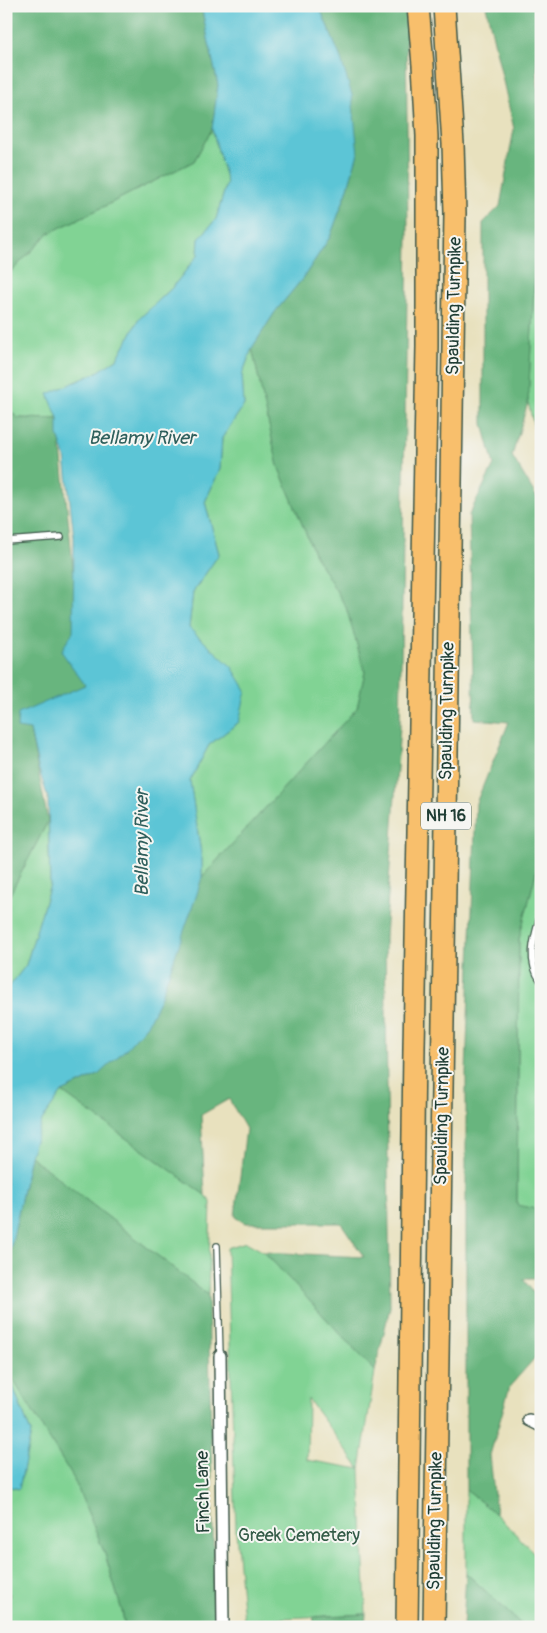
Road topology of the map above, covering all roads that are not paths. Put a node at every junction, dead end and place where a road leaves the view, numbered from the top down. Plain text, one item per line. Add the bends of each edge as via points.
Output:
1 (418, 6) edge
2 (444, 6) edge
3 (61, 537) dead end
4 (6, 540) edge
5 (541, 912) edge
6 (541, 981) edge
7 (217, 1246) dead end
8 (220, 1356) joint
9 (529, 1420) dead end
10 (541, 1426) edge
11 (223, 1627) edge
12 (407, 1627) edge
13 (434, 1627) edge

1 - 12 highway, Spaulding Turnpike / NH 16 via 426,136 427,346
2 - 13 highway, Spaulding Turnpike / NH 16 via 455,213
3 - 4 lane
5 - 6 lane via 532,955 532,965
7 - 8 lane
8 - 11 street, Finch Lane
9 - 10 street

